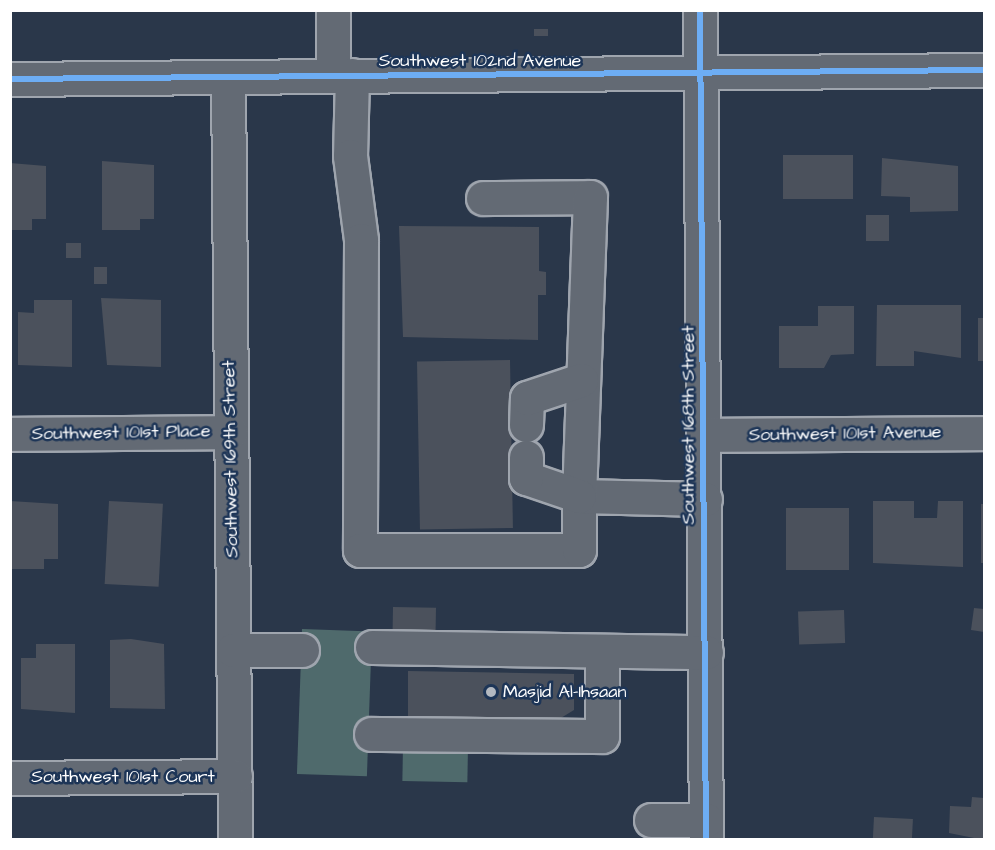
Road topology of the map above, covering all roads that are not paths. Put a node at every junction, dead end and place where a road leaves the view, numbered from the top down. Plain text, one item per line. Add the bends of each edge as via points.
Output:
1 (333, 10) edge
2 (700, 10) edge
3 (984, 70) edge
4 (343, 75) junction
5 (701, 76) junction
6 (228, 78) junction
7 (10, 79) edge
8 (483, 198) dead end
9 (581, 380) junction
10 (231, 432) junction
11 (984, 433) edge
12 (10, 434) edge
13 (705, 435) junction
14 (579, 496) junction
15 (705, 499) junction
16 (372, 647) dead end
17 (233, 650) junction
18 (302, 650) dead end
19 (602, 651) junction
20 (706, 652) junction
21 (371, 734) dead end
22 (235, 776) junction
23 (10, 778) edge
24 (651, 820) dead end
25 (706, 830) edge
26 (235, 840) edge

1 - 4 street
2 - 5 street, Southwest 168th Street
3 - 5 street, Southwest 102nd Avenue
4 - 5 street, Southwest 102nd Avenue
4 - 6 street, Southwest 102nd Avenue
4 - 14 street via 361,240 360,550 579,550
5 - 13 street, Southwest 168th Street
6 - 7 street, Southwest 102nd Avenue
6 - 10 street, Southwest 169th Street
8 - 9 street via 590,197
9 - 14 street
9 - 14 street via 527,398 526,441 526,478
10 - 12 street, Southwest 101st Place
10 - 17 street, Southwest 169th Street
11 - 13 street, Southwest 101st Avenue
13 - 15 street, Southwest 168th Street
14 - 15 street
15 - 20 street, Southwest 168th Street
16 - 19 street
17 - 18 street
17 - 22 street, Southwest 169th Street
19 - 20 street
19 - 21 street via 602,736
20 - 25 street, Southwest 168th Street
22 - 23 street, Southwest 101st Court
22 - 26 street, Southwest 169th Street
24 - 25 street

